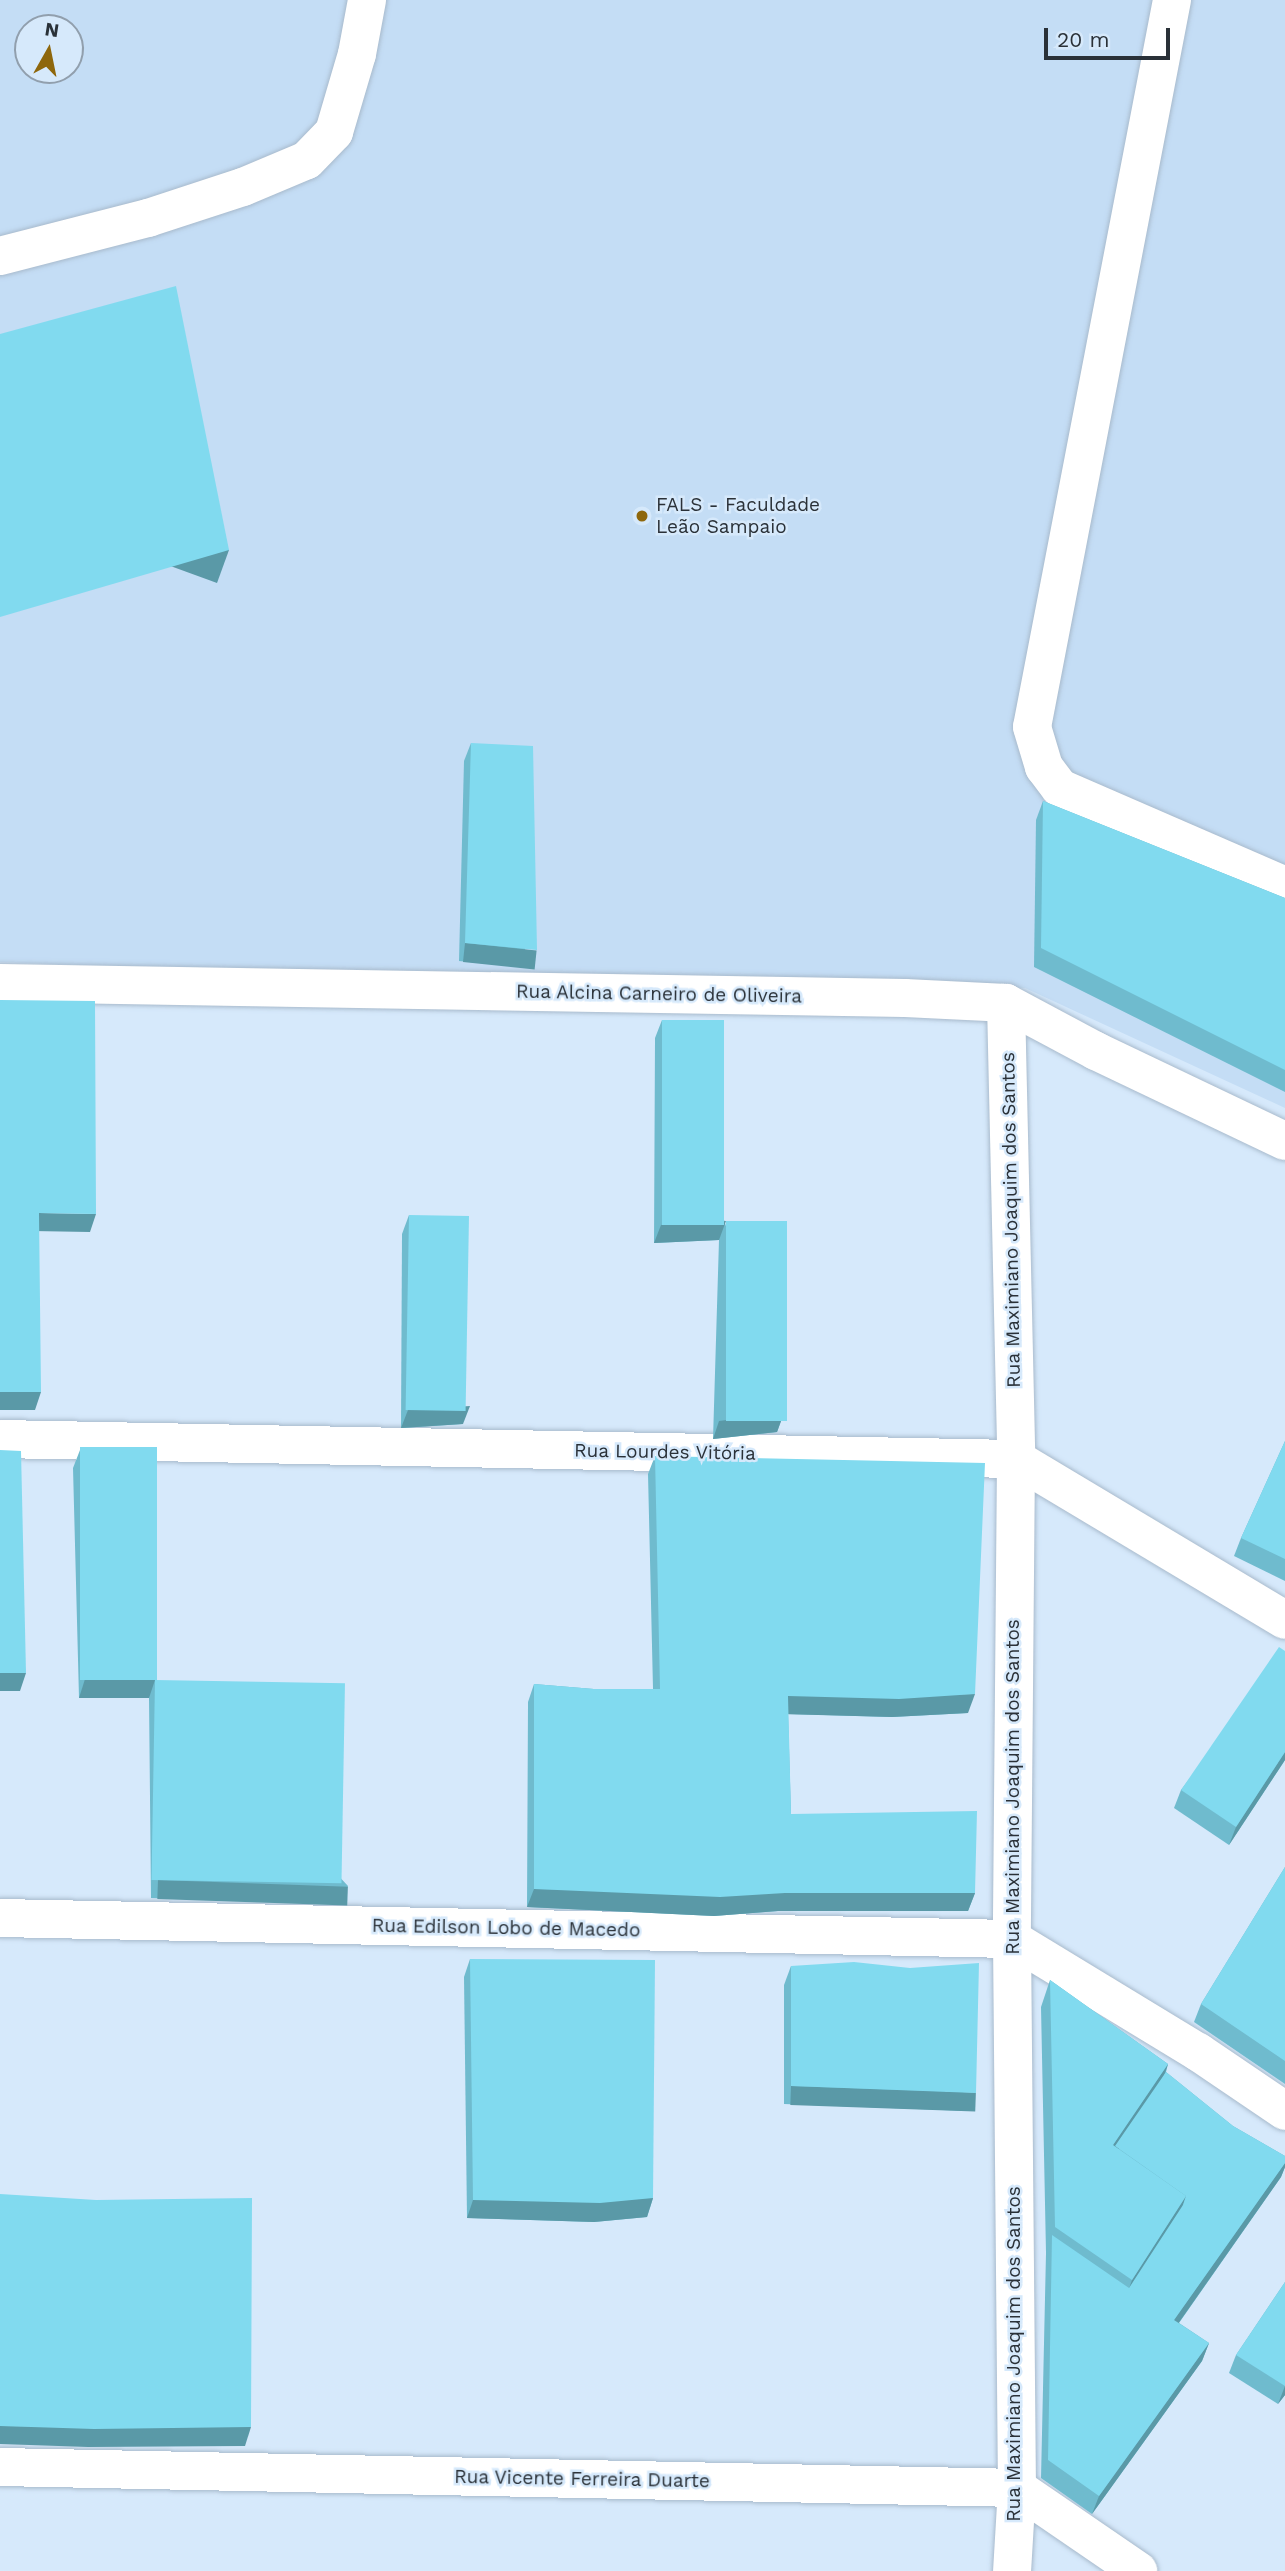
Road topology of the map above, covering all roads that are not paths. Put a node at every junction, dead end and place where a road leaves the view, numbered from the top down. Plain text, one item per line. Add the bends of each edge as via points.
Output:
1 (367, 0) edge
2 (1171, 0) edge
3 (0, 256) edge
4 (1285, 886) edge
5 (0, 983) edge
6 (1006, 1003) junction
7 (1285, 1141) edge
8 (0, 1439) edge
9 (1016, 1459) junction
10 (1285, 1620) edge
11 (0, 1917) edge
12 (1012, 1939) junction
13 (1285, 2111) edge
14 (0, 2467) edge
15 (1017, 2488) junction
16 (1012, 2571) edge
17 (1138, 2571) edge

1 - 3 street via 334,132 307,160 148,218
2 - 4 street via 1032,727 1044,767 1060,788
5 - 6 street, Rua Alcina Carneiro de Oliveira
6 - 7 street, Rua Alcina Carneiro de Oliveira
6 - 9 street, Rua Maximiano Joaquim dos Santos
8 - 9 street, Rua Lourdes Vitória
9 - 10 street, Rua Lourdes Vitória
9 - 12 street, Rua Maximiano Joaquim dos Santos
11 - 12 street, Rua Edilson Lobo de Macedo
12 - 13 street via 1198,2052
12 - 15 street, Rua Maximiano Joaquim dos Santos
14 - 15 street, Rua Vicente Ferreira Duarte
15 - 16 street, Rua Maximiano Joaquim dos Santos
15 - 17 street

